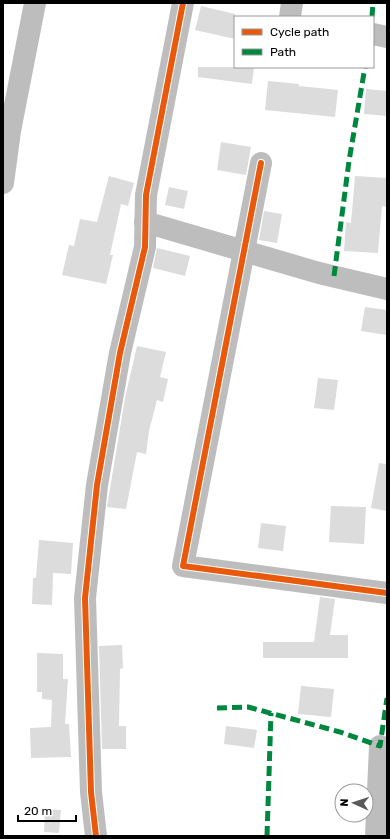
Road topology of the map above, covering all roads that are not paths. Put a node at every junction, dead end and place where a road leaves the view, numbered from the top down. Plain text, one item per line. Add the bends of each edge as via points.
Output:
1 (35, 3) edge
2 (183, 3) edge
3 (292, 3) edge
4 (290, 16) edge
5 (374, 34) edge
6 (387, 37) edge
7 (261, 163) dead end
8 (3, 183) edge
9 (145, 222) junction
10 (244, 251) junction
11 (387, 289) edge
12 (387, 593) edge
13 (387, 749) edge
14 (96, 836) edge
15 (376, 836) edge

1 - 8 street via 10,131
2 - 9 street via 146,195
3 - 4 street
5 - 6 street
7 - 10 street
9 - 10 street
9 - 14 street via 144,247 120,353 97,485 85,598 91,792
10 - 11 street
10 - 12 street via 183,566
13 - 15 street via 380,746

